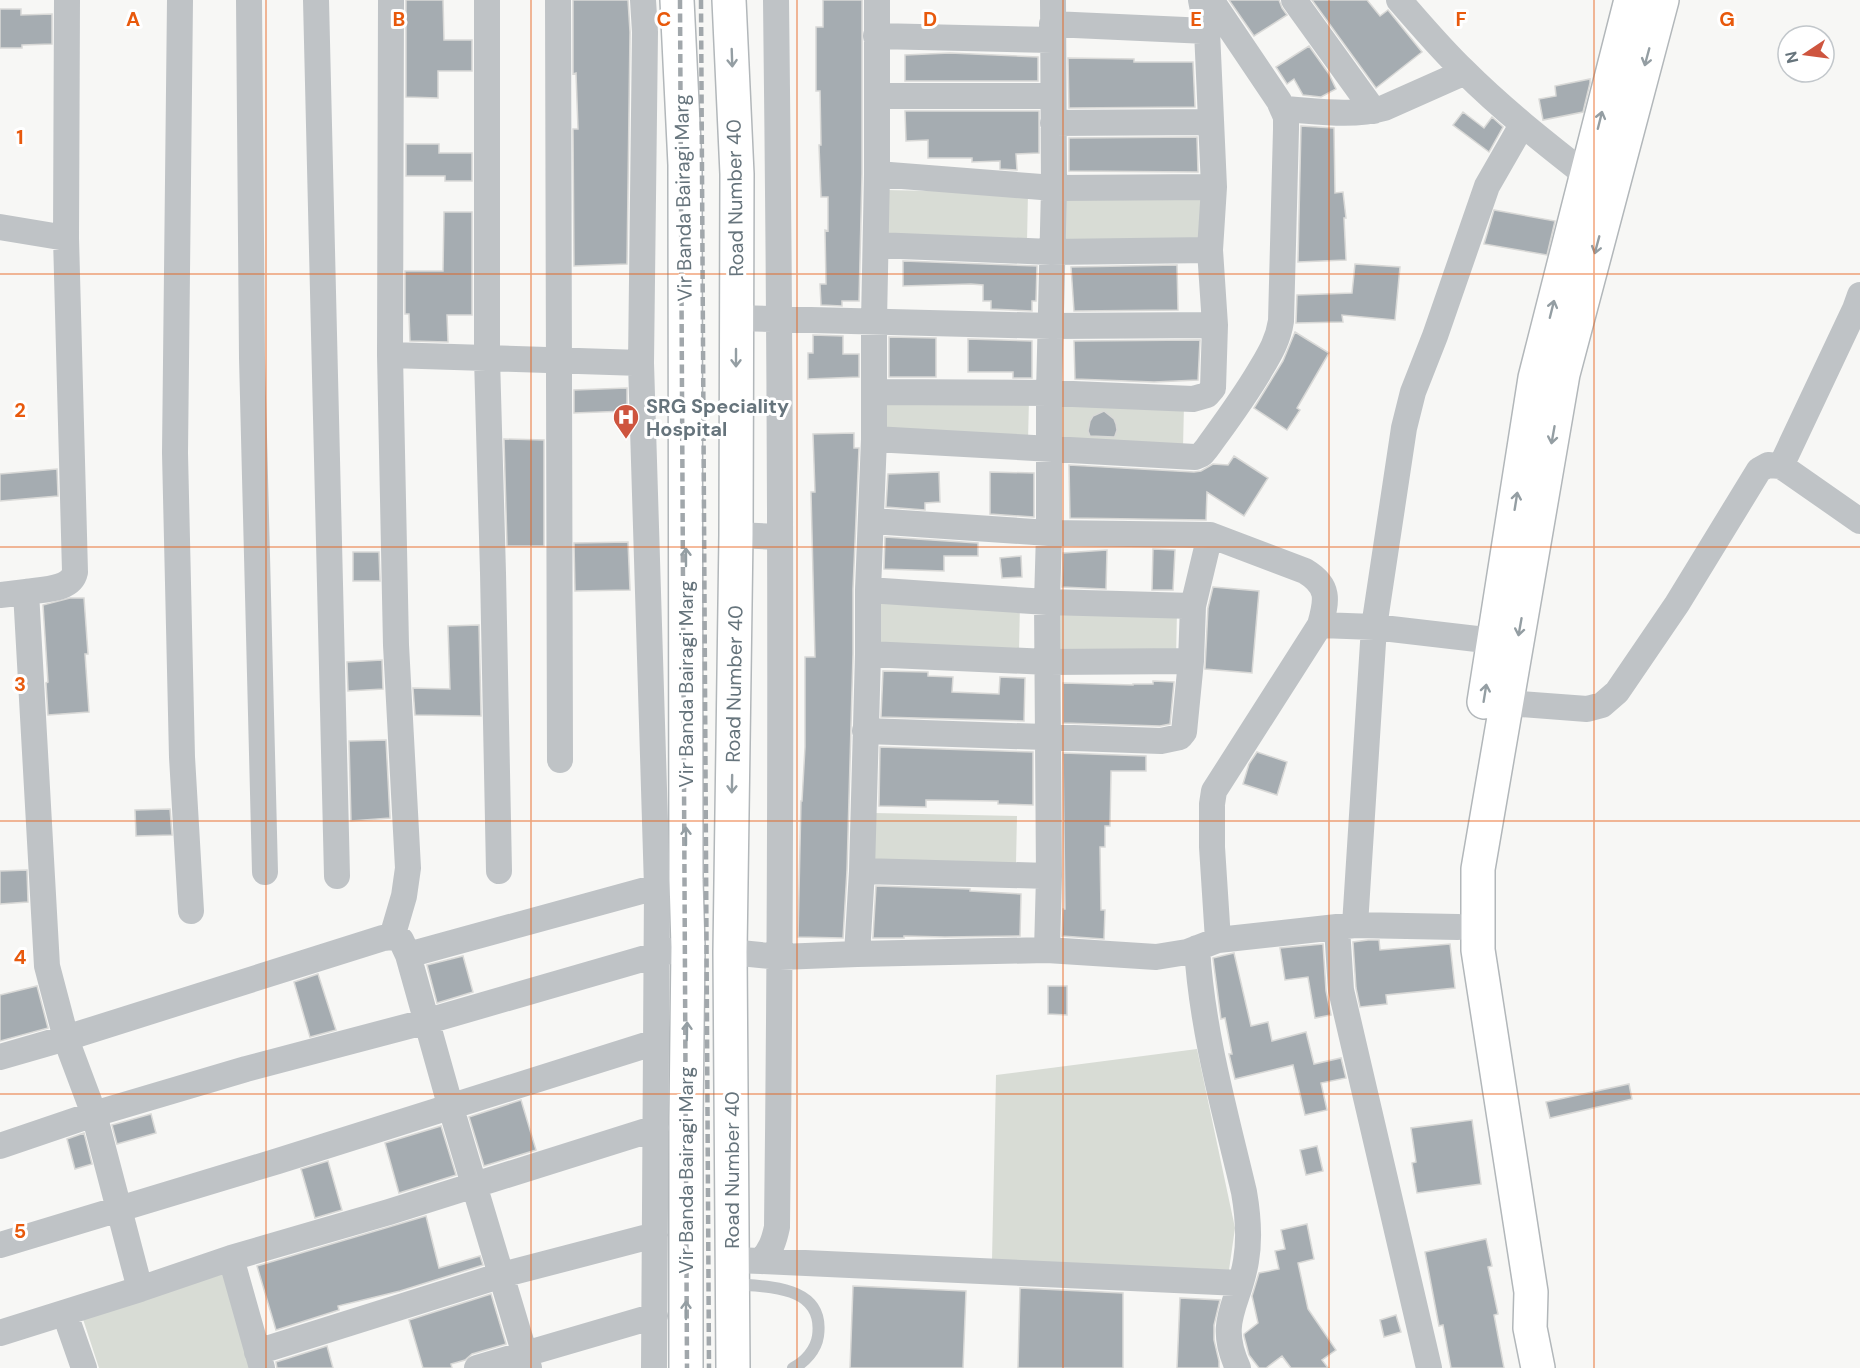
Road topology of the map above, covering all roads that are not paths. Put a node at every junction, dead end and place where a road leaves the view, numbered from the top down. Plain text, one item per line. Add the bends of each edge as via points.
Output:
1 (67, 0) edge
2 (180, 0) edge
3 (249, 0) edge
4 (316, 0) edge
5 (391, 0) edge
6 (487, 0) edge
7 (558, 0) edge
8 (643, 0) edge
9 (729, 0) edge
10 (776, 0) edge
11 (877, 0) edge
12 (1201, 0) edge
13 (1211, 0) edge
14 (1294, 0) edge
15 (1399, 0) edge
16 (1631, 0) edge
17 (1662, 0) edge
18 (678, 15) edge
19 (1052, 21) edge
20 (1207, 31) junction
21 (645, 32) junction
22 (876, 36) junction
23 (1465, 72) junction
24 (877, 96) junction
25 (1053, 96) junction
26 (1283, 110) junction
27 (1374, 111) junction
28 (1210, 122) junction
29 (1053, 123) junction
30 (1522, 124) junction
31 (877, 174) junction
32 (1586, 175) junction
33 (1054, 188) junction
34 (1214, 188) junction
35 (0, 227) edge
36 (66, 238) junction
37 (876, 246) junction
38 (1210, 250) junction
39 (1051, 252) junction
40 (1860, 295) edge
41 (736, 318) junction
42 (780, 320) junction
43 (874, 321) junction
44 (1215, 325) junction
45 (1051, 326) junction
46 (390, 355) junction
47 (487, 358) junction
48 (559, 361) junction
49 (641, 363) junction
50 (875, 392) junction
51 (1048, 393) junction
52 (874, 439) junction
53 (1048, 449) junction
54 (1781, 466) junction
55 (872, 521) junction
56 (1860, 521) edge
57 (1049, 533) junction
58 (736, 535) junction
59 (1210, 535) junction
60 (779, 537) junction
61 (868, 590) junction
62 (26, 592) junction
63 (0, 595) edge
64 (1047, 602) junction
65 (1193, 606) junction
66 (1320, 625) junction
67 (1374, 627) junction
68 (1494, 640) junction
69 (868, 654) junction
70 (1191, 661) junction
71 (1048, 662) junction
72 (1507, 703) junction
73 (865, 731) junction
74 (1047, 738) junction
75 (560, 759) dead end
76 (499, 871) dead end
77 (861, 871) junction
78 (265, 872) dead end
79 (337, 876) dead end
80 (1049, 876) junction
81 (672, 883) junction
82 (191, 911) dead end
83 (1346, 927) junction
84 (1458, 927) junction
85 (1208, 944) junction
86 (400, 946) junction
87 (688, 947) junction
88 (1047, 950) junction
89 (730, 952) junction
90 (656, 954) junction
91 (857, 954) junction
92 (780, 957) junction
93 (428, 1021) junction
94 (66, 1038) junction
95 (656, 1042) junction
96 (0, 1057) edge
97 (451, 1108) junction
98 (94, 1114) junction
99 (656, 1128) junction
100 (0, 1146) edge
101 (475, 1184) junction
102 (120, 1208) junction
103 (655, 1235) junction
104 (0, 1245) edge
105 (231, 1258) junction
106 (742, 1268) junction
107 (502, 1275) junction
108 (1240, 1283) junction
109 (140, 1289) junction
110 (65, 1314) junction
111 (655, 1316) junction
112 (1530, 1328) junction
113 (0, 1334) edge
114 (260, 1360) edge
115 (527, 1361) edge
116 (84, 1368) edge
117 (477, 1368) edge
118 (654, 1368) edge
119 (686, 1368) edge
120 (734, 1368) edge
121 (793, 1368) edge
122 (1238, 1368) edge
123 (1429, 1368) edge
124 (1538, 1368) edge

1 - 36 street
2 - 82 street via 176,453 182,757
3 - 78 street via 252,358
4 - 79 street
5 - 46 street
6 - 47 street
7 - 48 street
8 - 21 street
9 -> 41 street, Road Number 40 via 737,174
10 - 42 street
11 - 22 street
12 - 20 street
13 - 26 street
14 - 27 street
15 - 23 street
32 -> 16 street
17 -> 72 street via 1563,374
18 - 21 street
81 -> 18 street, Vir Banda Bairagi Marg via 685,165
19 - 20 street
19 - 22 street
19 - 25 street
20 - 28 street
21 - 49 street
22 - 24 street
23 - 27 street
23 - 30 street
24 - 25 street
24 - 31 street
25 - 29 street
26 - 27 street
26 - 53 street via 1286,129 1281,321 1275,345 1239,405 1196,457
28 - 29 street
28 - 34 street
29 - 33 street
30 - 32 street
30 - 67 street via 1487,186 1413,392 1397,468
31 - 33 street
31 - 37 street
68 -> 32 street via 1535,378
33 - 34 street
33 - 39 street
34 - 38 street
35 - 36 street
36 - 62 street via 75,572 66,585
37 - 39 street
37 - 43 street
38 - 39 street
38 - 44 street
39 - 45 street
40 - 54 street
41 - 42 street
41 -> 58 street, Road Number 40
42 - 43 street
42 - 60 street
43 - 45 street
43 - 50 street
44 - 45 street
44 - 51 street via 1213,388 1206,395 1183,399
45 - 51 street
46 - 47 street
46 - 86 street via 396,645 408,868
47 - 48 street
47 - 76 street
48 - 49 street
48 - 75 street
49 - 81 street
50 - 51 street
50 - 52 street
51 - 53 street
52 - 53 street
52 - 55 street
53 - 57 street
54 - 56 street
54 - 72 street via 1768,465 1759,470 1677,604 1617,692 1602,705 1587,709
55 - 57 street
55 - 61 street
57 - 59 street
57 - 64 street
58 - 60 street
58 -> 89 street, Road Number 40
59 - 65 street
59 - 66 street via 1314,576 1325,592
60 - 92 street
61 - 64 street
61 - 69 street
62 - 63 street
62 - 94 street via 47,966
64 - 65 street
64 - 71 street
65 - 70 street
66 - 67 street
66 - 85 street via 1214,791
67 - 68 street
67 - 83 street
84 -> 68 street via 1460,858
69 - 71 street
69 - 73 street
70 - 71 street
70 - 74 street via 1184,732 1180,737 1161,741
71 - 74 street
72 - 112 street via 1478,869 1478,951 1531,1292
73 - 74 street
73 - 77 street
74 - 80 street
77 - 80 street
77 - 91 street
80 - 88 street
81 - 86 street
81 - 87 street, Vir Banda Bairagi Marg
81 - 90 street
83 - 84 street
83 - 85 street
83 - 123 street via 1341,990
84 - 112 street via 1457,948 1511,1295
85 - 88 street via 1156,957
85 - 108 street via 1201,994 1248,1219 1246,1260
86 - 93 street
86 - 94 street via 383,938
87 - 90 street
119 -> 87 street, Vir Banda Bairagi Marg
88 - 91 street
89 - 92 street
89 - 106 street, Road Number 40
90 - 93 street
90 - 95 street
91 - 92 street
92 - 106 street via 777,1227 770,1251
93 - 97 street
93 - 98 street
94 - 96 street
94 - 98 street
95 - 97 street
95 - 99 street
97 - 101 street
97 - 102 street
98 - 100 street
98 - 102 street
99 - 101 street
99 - 103 street
101 - 105 street
101 - 107 street
102 - 104 street
102 - 109 street
103 - 107 street
103 - 111 street
105 - 109 street
105 - 114 street
106 - 108 street
106 - 120 street, Road Number 40
106 - 121 lane via 766,1287 792,1292 812,1306 819,1327 817,1340 807,1359
107 - 114 street
107 - 115 street
108 - 122 street via 1228,1331
109 - 110 street
110 - 113 street
110 - 116 street
111 - 115 street
111 - 118 street
112 - 124 street
115 - 117 street

